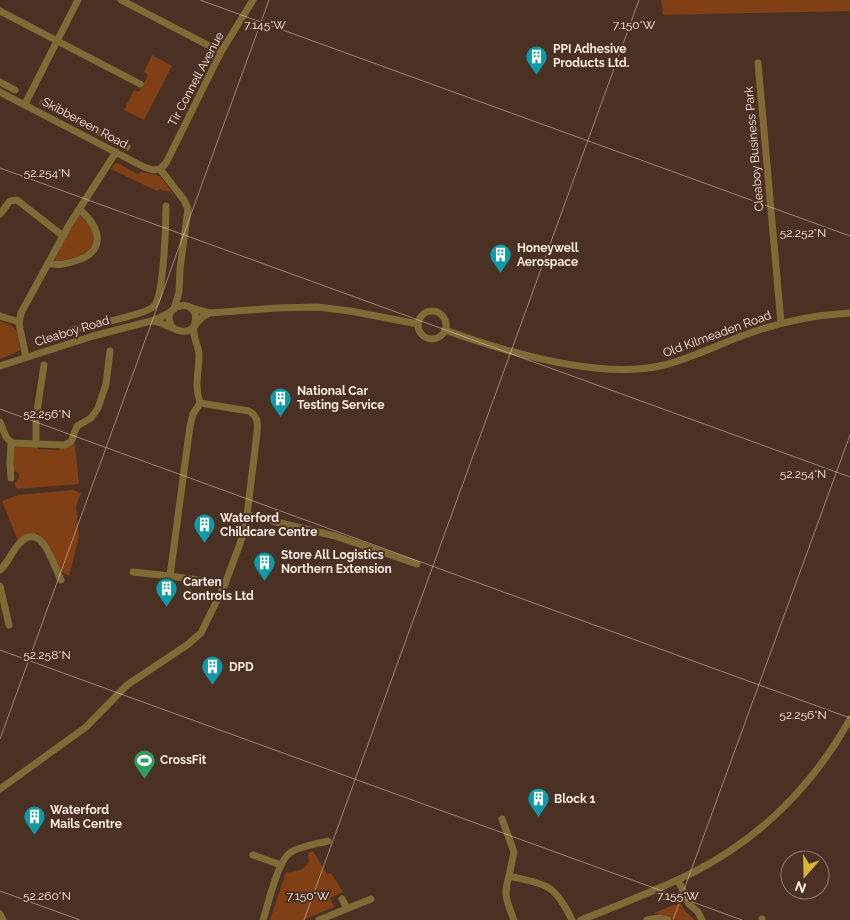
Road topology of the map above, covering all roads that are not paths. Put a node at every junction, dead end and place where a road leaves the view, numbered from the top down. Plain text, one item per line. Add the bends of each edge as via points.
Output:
1 (78, 0) edge
2 (120, 0) edge
3 (253, 0) edge
4 (0, 11) edge
5 (58, 41) junction
6 (221, 52) junction
7 (758, 62) dead end
8 (0, 82) edge
9 (140, 84) dead end
10 (15, 90) dead end
11 (1, 95) edge
12 (43, 103) dead end
13 (25, 104) junction
14 (82, 123) junction
15 (77, 132) junction
16 (127, 147) dead end
17 (116, 152) junction
18 (160, 169) junction
19 (166, 206) dead end
20 (79, 209) junction
21 (0, 214) edge
22 (62, 236) junction
23 (48, 263) junction
24 (179, 292) junction
25 (190, 307) junction
26 (172, 310) junction
27 (210, 313) junction
28 (850, 314) edge
29 (0, 316) edge
30 (152, 321) junction
31 (19, 322) junction
32 (781, 323) junction
33 (418, 324) junction
34 (90, 325) junction
35 (194, 325) junction
36 (72, 330) dead end
37 (177, 330) junction
38 (445, 330) junction
39 (93, 336) junction
40 (196, 345) junction
41 (110, 351) dead end
42 (26, 357) junction
43 (44, 365) dead end
44 (0, 366) edge
45 (200, 402) junction
46 (0, 422) edge
47 (2, 433) edge
48 (10, 442) junction
49 (36, 444) junction
50 (11, 478) dead end
51 (247, 515) junction
52 (417, 564) dead end
53 (0, 570) edge
54 (133, 572) dead end
55 (170, 576) junction
56 (61, 580) dead end
57 (225, 584) junction
58 (0, 586) edge
59 (9, 625) dead end
60 (850, 718) edge
61 (0, 789) edge
62 (502, 819) dead end
63 (328, 841) dead end
64 (251, 855) dead end
65 (281, 865) junction
66 (509, 876) junction
67 (678, 880) junction
68 (342, 899) dead end
69 (371, 899) dead end
70 (347, 908) junction
71 (0, 914) edge
72 (4, 920) edge
73 (263, 920) edge
74 (319, 920) edge
75 (514, 920) edge
76 (572, 920) edge
77 (582, 920) edge
78 (647, 920) edge
79 (668, 920) edge
80 (702, 920) edge

1 - 5 street
2 - 6 street
3 - 6 street, Tir Connell Avenue
4 - 5 street
5 - 9 street
5 - 13 street
6 - 18 street, Tir Connell Avenue via 166,163
7 - 32 street, Cleaboy Business Park
8 - 10 street
11 - 13 street, Skibbereen Road
12 - 14 street, Skibbereen Road
13 - 15 street, Skibbereen Road
14 - 15 street
14 - 16 street, Skibbereen Road
15 - 17 street, Skibbereen Road
17 - 18 street, Skibbereen Road via 147,168
17 - 20 street
18 - 24 street via 188,209
19 - 34 street via 157,303 148,310
20 - 22 street
20 - 23 street via 92,221 96,230 94,250 86,257 63,264
21 - 22 street via 9,202 17,200
22 - 23 street
23 - 31 street via 22,310
24 - 25 street
24 - 26 street
25 - 26 street via 180,306
25 - 27 street
25 - 35 street via 196,315
26 - 30 street, Cleaboy Road
26 - 37 street via 169,320
27 - 33 street via 317,307
27 - 35 street
28 - 32 street, Old Kilmeaden Road
29 - 31 street
30 - 37 street
30 - 39 street, Cleaboy Road
31 - 42 street
32 - 38 street, Old Kilmeaden Road via 675,362 638,369 559,362 500,349
33 - 38 street via 420,333 428,338 437,338
33 - 38 street via 422,315 435,311 445,320
34 - 36 street
34 - 39 street
35 - 37 street via 188,331
35 - 40 street
37 - 40 street via 192,338
39 - 42 street, Cleaboy Road
40 - 45 street via 199,355 196,386
41 - 49 street via 106,384 95,414 77,426 73,440 68,444
42 - 44 street, Cleaboy Road
43 - 49 street via 36,415
45 - 51 street via 244,410 256,417
45 - 55 street via 190,426
46 - 47 street
47 - 48 street
48 - 49 street
48 - 50 street
51 - 52 street via 335,536
51 - 57 street
53 - 56 street via 17,546 33,537 38,538 49,551
54 - 55 street
55 - 57 street
57 - 61 street via 204,628 192,642 128,685 86,727
58 - 59 street
60 - 67 street via 811,777 773,818 729,851
62 - 66 street via 514,852
63 - 65 street via 291,852
64 - 65 street
65 - 73 street
66 - 75 street via 505,897
66 - 76 street via 547,886 562,900
67 - 77 street
67 - 80 street via 689,904
68 - 70 street
69 - 70 street
70 - 74 street
71 - 72 street
78 - 79 street

